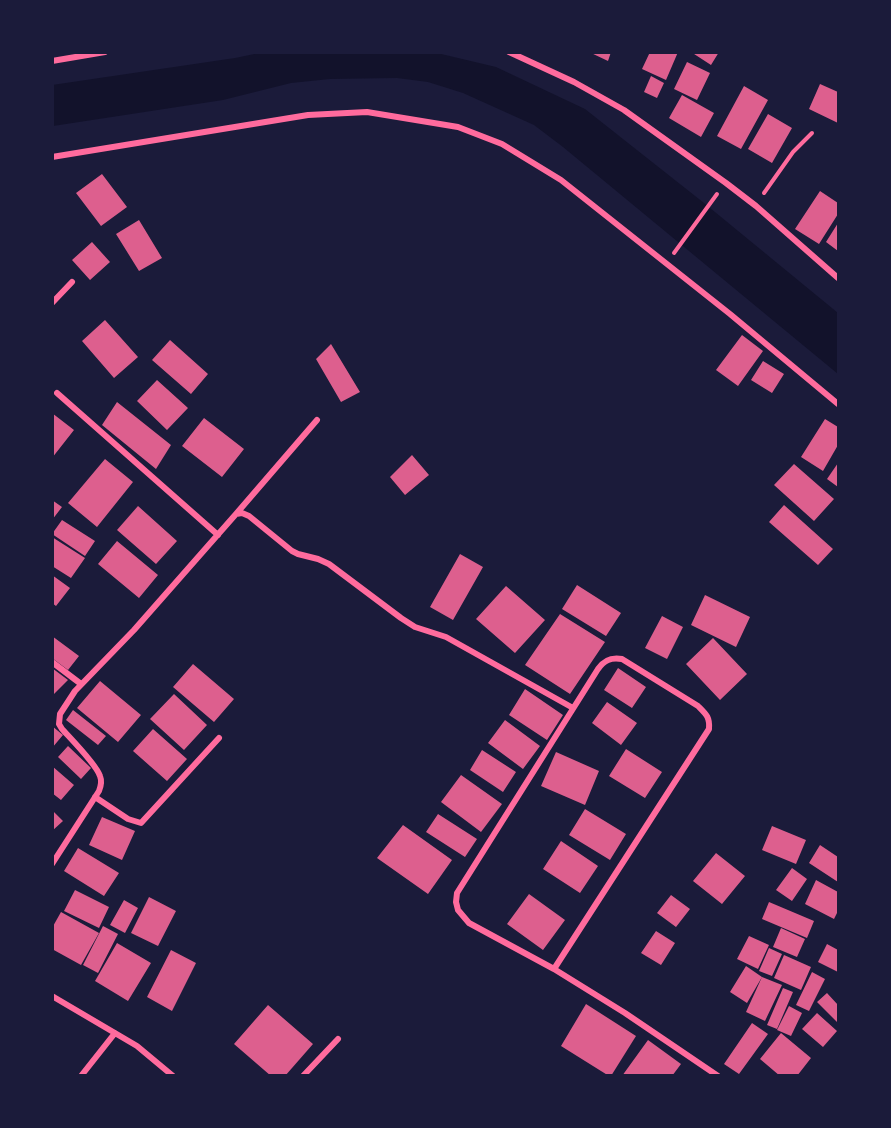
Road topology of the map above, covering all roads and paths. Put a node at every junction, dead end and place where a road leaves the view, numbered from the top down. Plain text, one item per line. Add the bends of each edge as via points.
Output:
1 (105, 52) edge
2 (509, 52) edge
3 (52, 61) edge
4 (812, 133) dead end
5 (52, 157) edge
6 (711, 201) dead end
7 (756, 206) junction
8 (677, 249) dead end
9 (838, 278) edge
10 (72, 282) dead end
11 (52, 303) edge
12 (57, 393) dead end
13 (838, 404) edge
14 (317, 420) dead end
15 (236, 513) junction
16 (218, 535) junction
17 (52, 662) edge
18 (81, 684) junction
19 (573, 708) junction
20 (219, 738) dead end
21 (95, 797) junction
22 (52, 864) edge
23 (554, 969) junction
24 (52, 996) edge
25 (115, 1033) junction
26 (338, 1039) dead end
27 (81, 1076) edge
28 (173, 1076) edge
29 (303, 1076) edge
30 (718, 1076) edge

1 - 3 street
2 - 7 street via 624,110
4 - 7 path via 793,152
5 - 13 street via 308,114 367,112 459,127 502,144 561,180
6 - 8 path
7 - 9 street
10 - 11 street
12 - 16 street
14 - 15 street
15 - 16 street
15 - 19 street via 249,516 292,551 329,564 415,627 446,637
16 - 18 street
17 - 18 street
18 - 21 street via 60,714 60,724 101,777
19 - 23 street via 457,892 456,902 469,923
19 - 23 street via 602,663 615,657 698,706 710,721 709,729
20 - 21 street via 141,823
21 - 22 street
23 - 30 street
24 - 25 street
25 - 27 street
25 - 28 street
26 - 29 street

